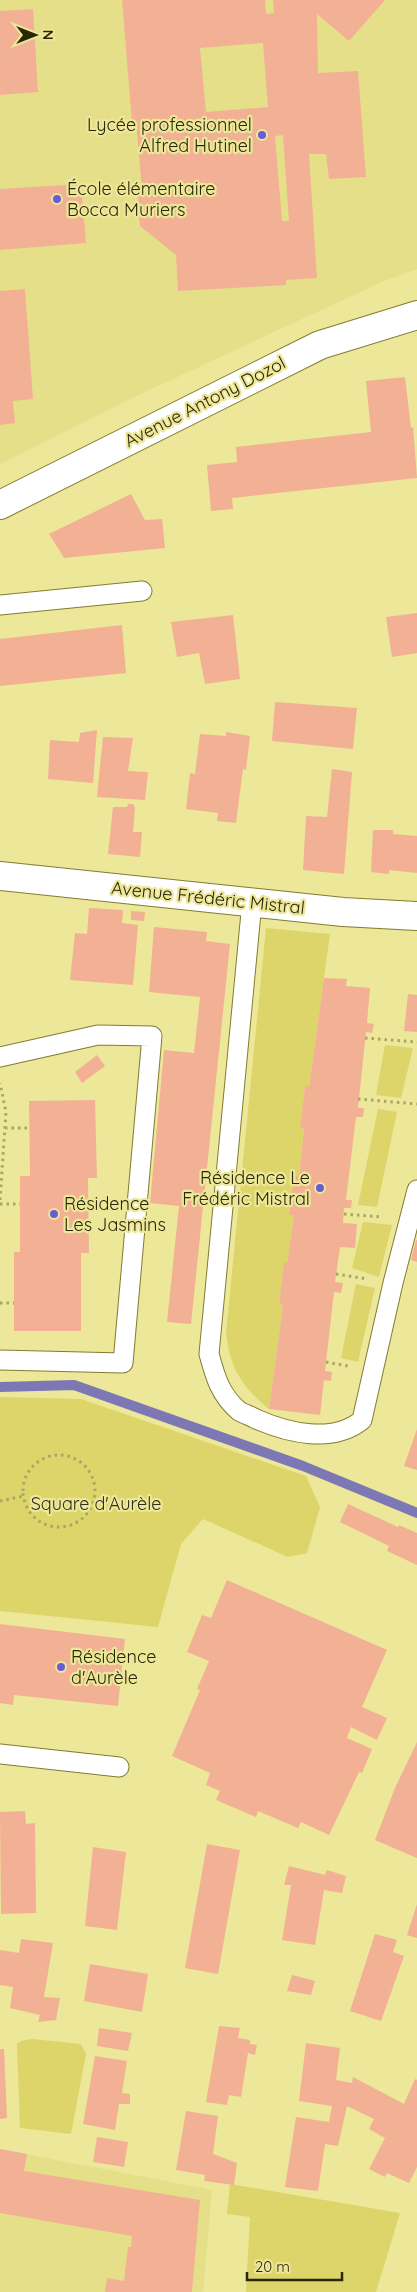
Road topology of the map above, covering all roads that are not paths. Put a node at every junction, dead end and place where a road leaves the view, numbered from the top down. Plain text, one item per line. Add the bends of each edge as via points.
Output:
1 (417, 315) edge
2 (0, 505) edge
3 (142, 591) dead end
4 (0, 605) edge
5 (0, 876) edge
6 (252, 902) junction
7 (417, 916) edge
8 (0, 1057) edge
9 (417, 1190) edge
10 (0, 1360) edge
11 (0, 1754) edge
12 (120, 1767) dead end

1 - 2 street, Avenue Antony Dozol via 320,344
3 - 4 lane
5 - 6 street, Avenue Frédéric Mistral
6 - 7 street, Avenue Frédéric Mistral
6 - 9 lane via 209,1354 217,1385 239,1411 276,1428 308,1434 337,1433 362,1420
8 - 10 lane via 98,1034 152,1036 123,1363
11 - 12 lane

